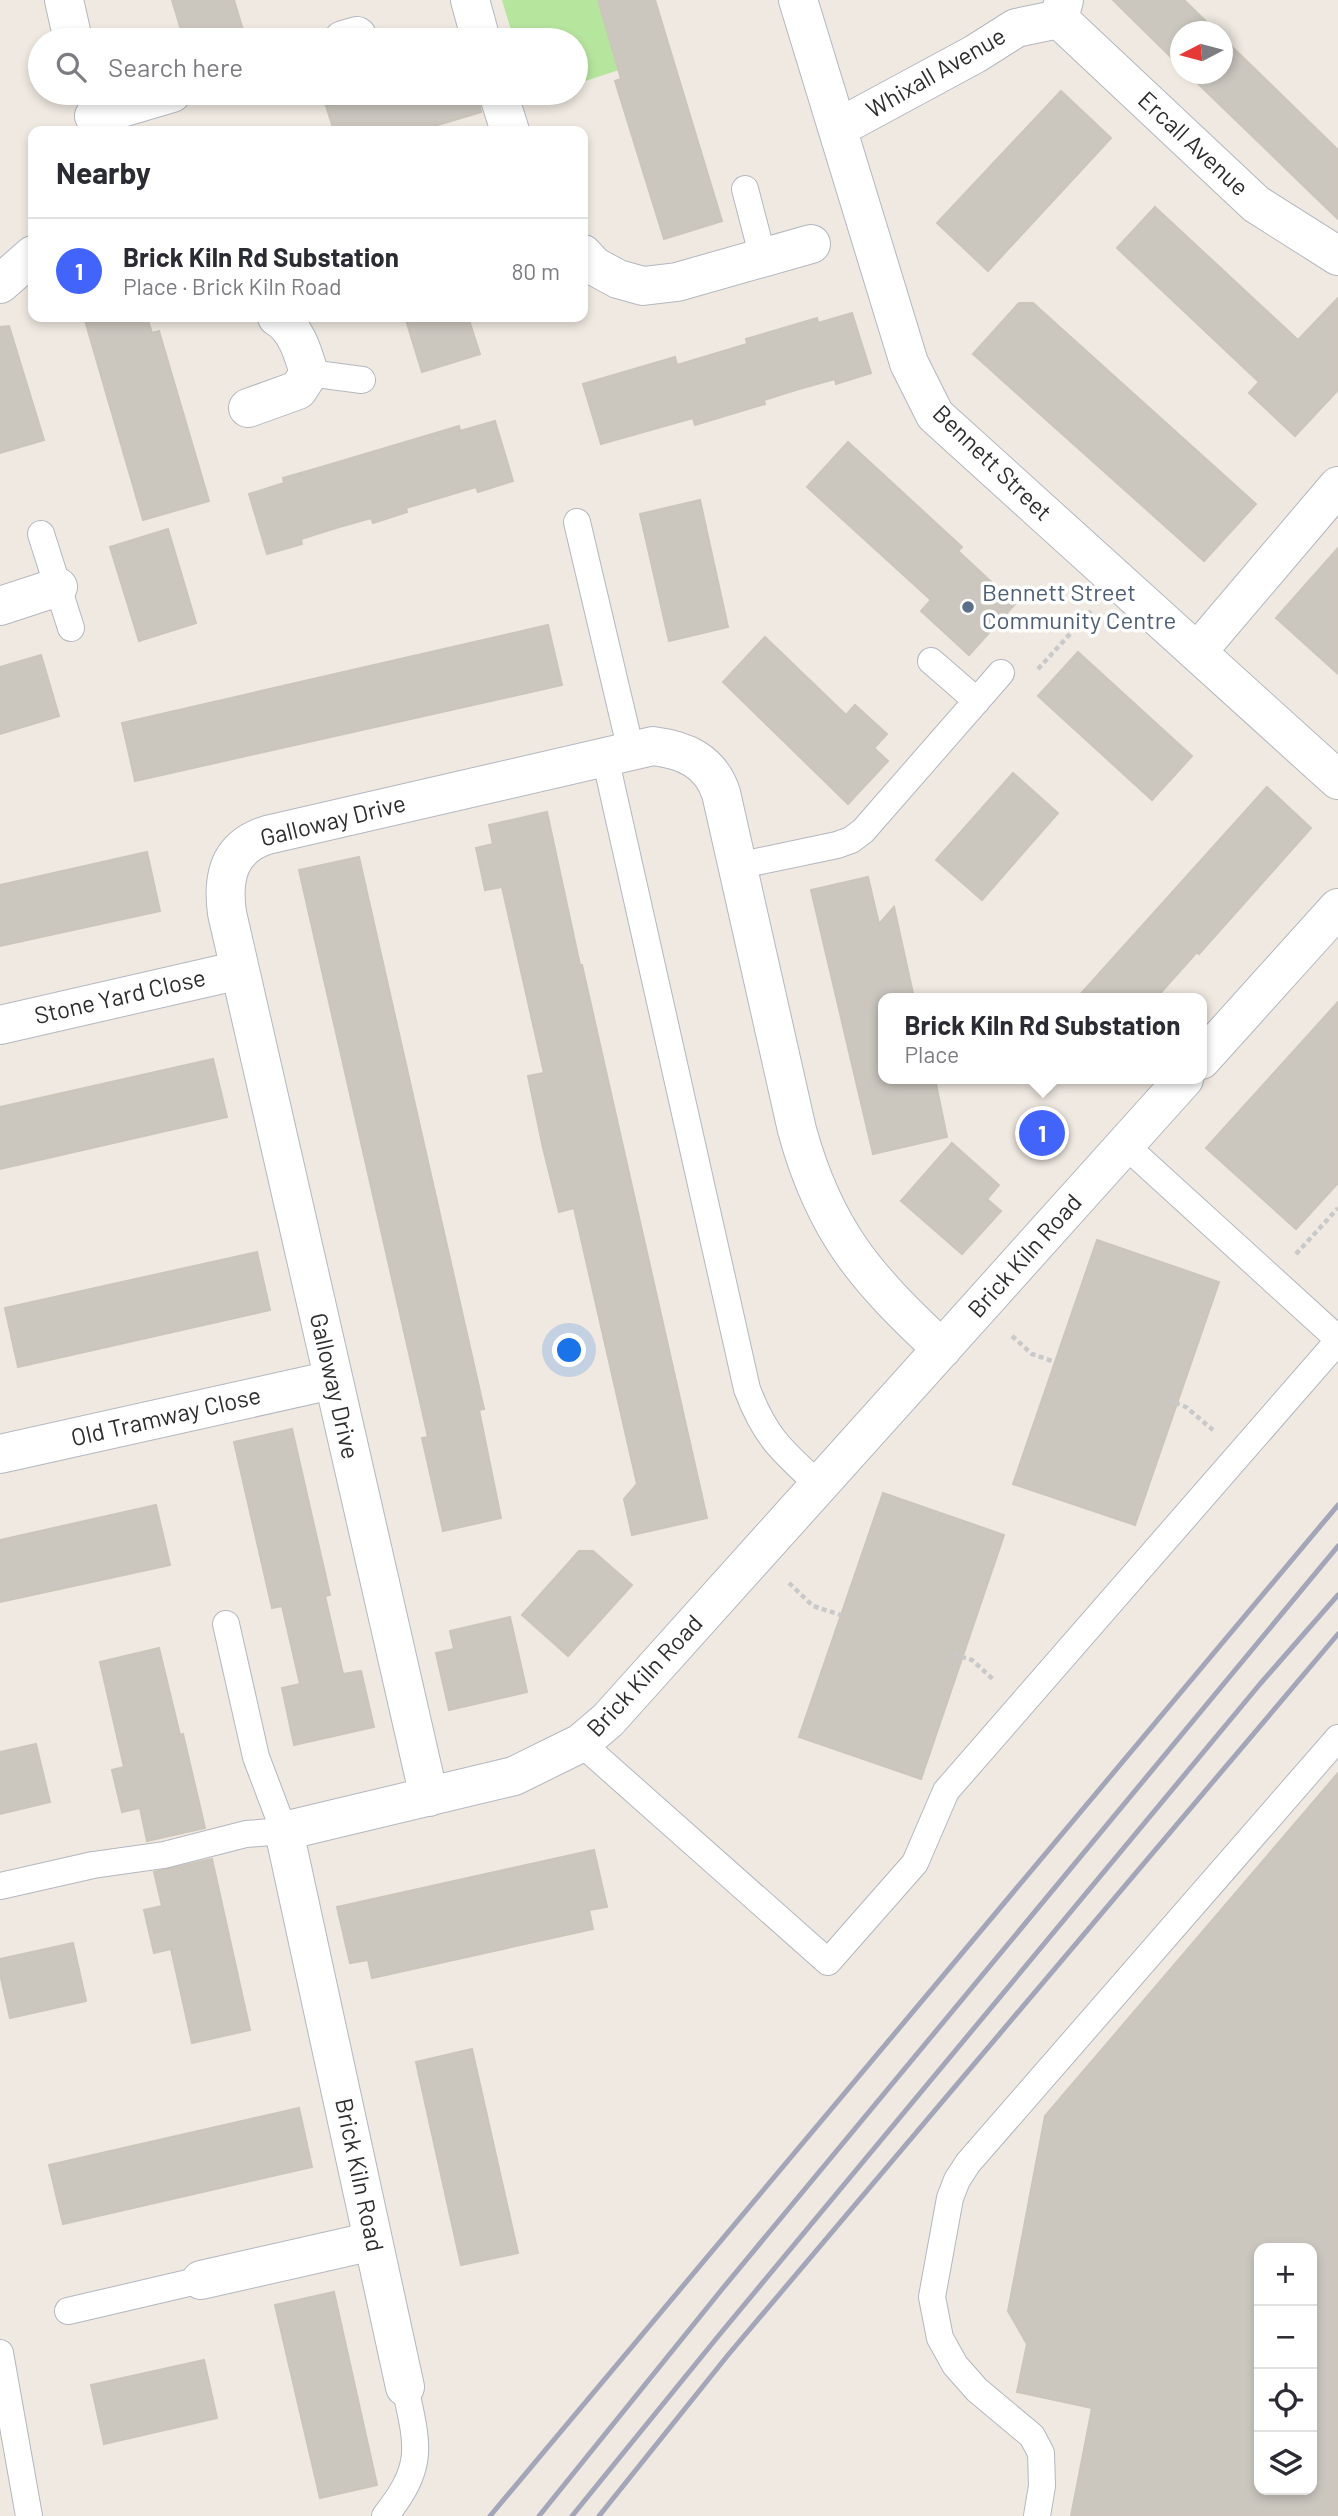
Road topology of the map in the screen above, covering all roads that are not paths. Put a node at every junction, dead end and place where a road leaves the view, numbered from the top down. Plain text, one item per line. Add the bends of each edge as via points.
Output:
1 (64, 0) edge
2 (470, 0) edge
3 (799, 0) edge
4 (1062, 9) edge
5 (70, 28) edge
6 (478, 28) edge
7 (123, 105) edge
8 (502, 105) edge
9 (91, 113) edge
10 (508, 126) edge
11 (838, 128) junction
12 (745, 190) dead end
13 (811, 244) dead end
14 (1338, 256) edge
15 (763, 258) junction
16 (28, 259) edge
17 (588, 259) edge
18 (0, 284) edge
19 (286, 322) edge
20 (309, 373) junction
21 (362, 380) dead end
22 (248, 408) dead end
23 (1338, 485) edge
24 (577, 522) dead end
25 (41, 534) dead end
26 (58, 587) junction
27 (0, 606) edge
28 (71, 628) dead end
29 (1197, 652) junction
30 (931, 661) dead end
31 (1001, 673) road end
32 (976, 701) junction
33 (618, 754) junction
34 (1338, 780) edge
35 (737, 866) junction
36 (1338, 908) edge
37 (240, 970) junction
38 (0, 1025) edge
39 (1207, 1053) edge
40 (1180, 1084) edge
41 (1125, 1145) junction
42 (1338, 1340) edge
43 (942, 1349) junction
44 (332, 1380) junction
45 (0, 1454) edge
46 (819, 1485) junction
47 (226, 1625) dead end
48 (1338, 1738) edge
49 (581, 1743) junction
50 (429, 1797) junction
51 (284, 1831) junction
52 (0, 1886) edge
53 (373, 2241) junction
54 (201, 2280) joint
55 (68, 2311) dead end
56 (0, 2353) edge
57 (405, 2387) joint
58 (29, 2516) edge
59 (385, 2516) edge
60 (1037, 2516) edge

1 - 5 street
2 - 6 street
3 - 11 street, Bennett Street
4 - 11 street, Whixall Avenue via 1016,28
4 - 14 street, Ercall Avenue via 1256,204
7 - 9 street
8 - 10 street
11 - 29 street, Bennett Street via 909,363 935,415
12 - 15 lane
13 - 15 street
15 - 17 street via 677,282 643,286 618,279
16 - 18 street
19 - 20 street
20 - 21 lane
20 - 22 street via 298,390
23 - 29 street
24 - 33 lane
25 - 26 lane
26 - 27 street
26 - 28 lane
29 - 34 street, Bennett Street
30 - 32 lane
31 - 32 lane
32 - 35 lane via 851,840
33 - 35 street, Galloway Drive via 653,746 673,748 707,768 721,793
33 - 37 street, Galloway Drive via 253,839 234,859 224,891
33 - 46 lane via 747,1389 758,1418 778,1447
35 - 43 street, Galloway Drive via 797,1130 820,1197 834,1227 869,1277
36 - 39 street
37 - 38 street, Stone Yard Close
37 - 44 street, Galloway Drive
40 - 41 street, Brick Kiln Road
41 - 42 lane
41 - 43 street, Brick Kiln Road
42 - 49 lane via 946,1791 915,1863 828,1962
43 - 46 street, Brick Kiln Road
44 - 45 street, Old Tramway Close
44 - 50 street, Galloway Drive
46 - 49 street, Brick Kiln Road via 608,1720
47 - 51 lane via 256,1757
48 - 60 lane via 968,2163 950,2198 932,2297 940,2338 977,2390 1032,2435 1041,2453
49 - 50 street, Brick Kiln Road via 514,1776
50 - 51 street, Brick Kiln Road
51 - 52 lane via 246,1834 164,1855
51 - 53 street, Brick Kiln Road
53 - 54 street
53 - 57 street, Brick Kiln Road
54 - 55 lane
56 - 58 lane
57 - 59 lane via 415,2459 410,2479

